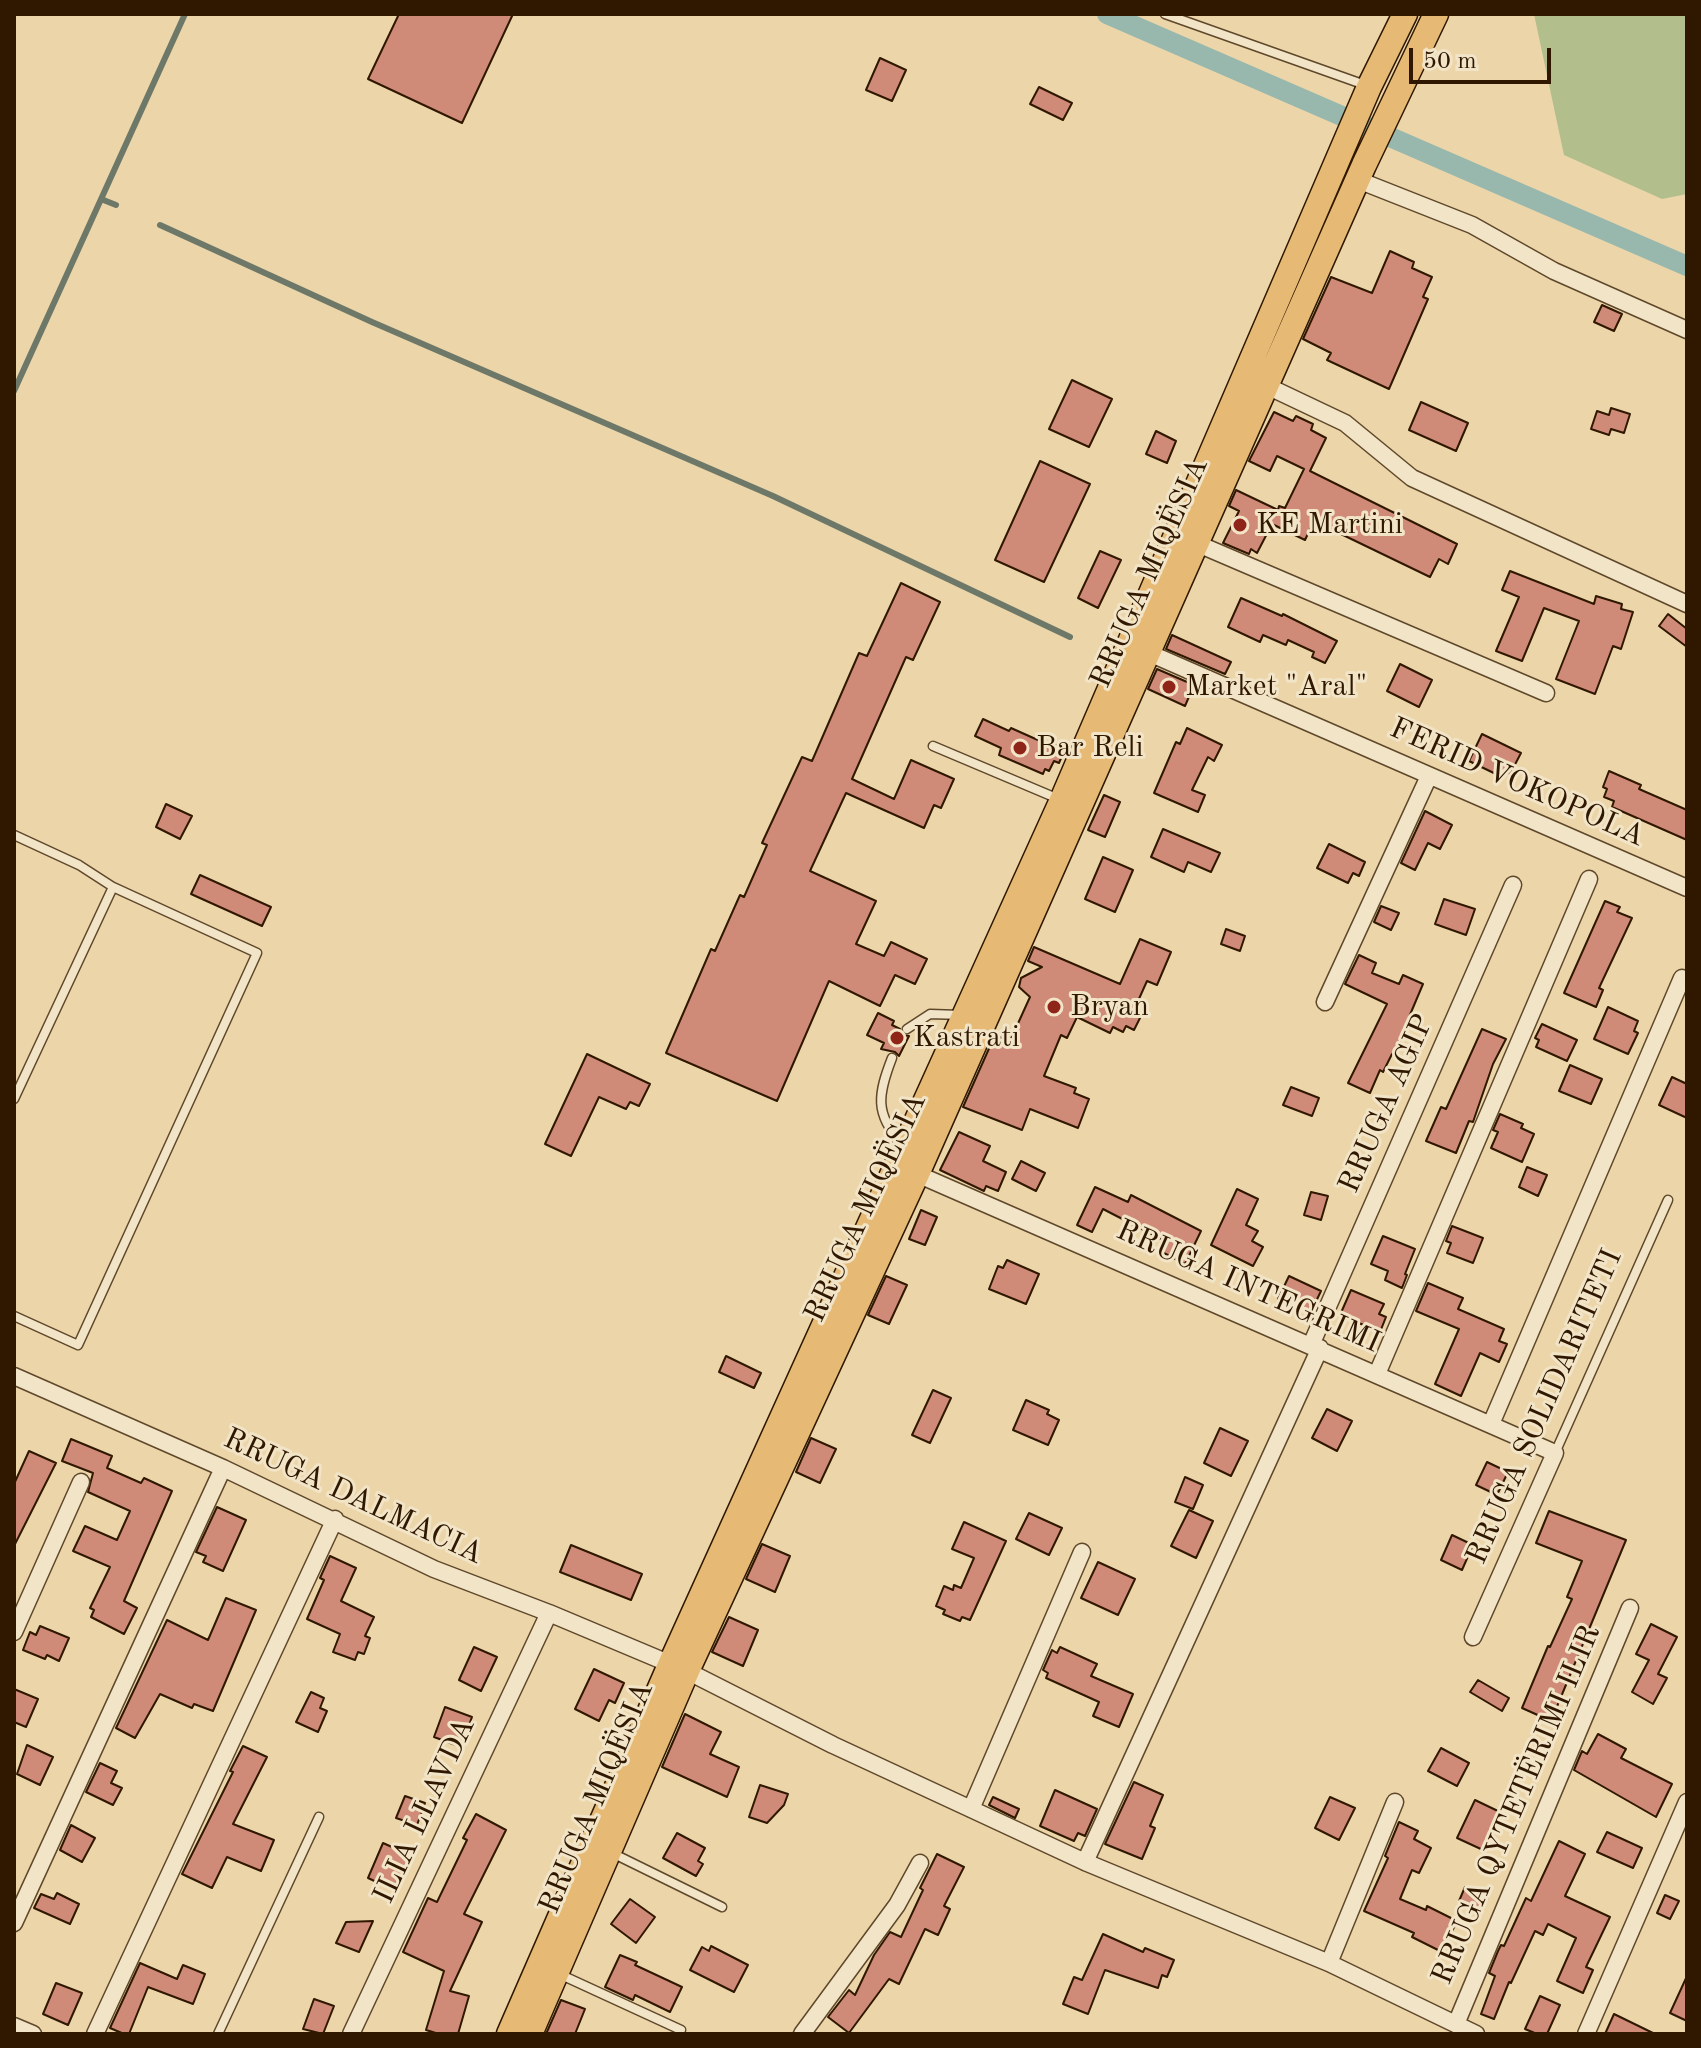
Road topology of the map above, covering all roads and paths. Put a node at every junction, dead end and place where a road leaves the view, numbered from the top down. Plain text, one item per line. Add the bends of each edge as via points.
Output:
1 (1165, 14) edge
2 (1405, 14) edge
3 (1436, 14) edge
4 (1366, 94) junction
5 (1361, 172) junction
6 (1687, 330) edge
7 (1267, 386) junction
8 (1198, 544) junction
9 (1687, 604) edge
10 (1149, 653) junction
11 (1546, 693) dead end
12 (933, 746) dead end
13 (1429, 776) junction
14 (1062, 800) junction
15 (14, 835) edge
16 (1589, 879) dead end
17 (1513, 885) dead end
18 (113, 887) junction
19 (1687, 888) edge
20 (1682, 978) dead end
21 (1325, 1002) dead end
22 (966, 1015) junction
23 (907, 1029) dead end
24 (892, 1058) dead end
25 (14, 1099) edge
26 (905, 1148) junction
27 (917, 1174) junction
28 (1668, 1200) dead end
29 (14, 1316) edge
30 (1316, 1346) junction
31 (1377, 1374) junction
32 (14, 1376) edge
33 (1491, 1424) junction
34 (1555, 1453) junction
35 (223, 1468) junction
36 (81, 1482) dead end
37 (335, 1519) junction
38 (1082, 1552) dead end
39 (1630, 1608) dead end
40 (549, 1613) junction
41 (14, 1632) edge
42 (1473, 1637) dead end
43 (679, 1668) junction
44 (1395, 1802) dead end
45 (1687, 1802) edge
46 (971, 1809) junction
47 (319, 1817) dead end
48 (609, 1852) junction
49 (1085, 1862) junction
50 (920, 1863) dead end
51 (722, 1907) dead end
52 (14, 1923) edge
53 (1329, 1963) junction
54 (557, 1973) junction
55 (14, 2026) edge
56 (1445, 2026) edge
57 (681, 2030) dead end
58 (33, 2034) edge
59 (95, 2034) edge
60 (218, 2034) edge
61 (351, 2034) edge
62 (509, 2034) edge
63 (530, 2034) edge
64 (802, 2034) edge
65 (1476, 2034) edge
66 (1586, 2034) edge

1 - 4 lane
2 - 4 main road, RRUGA MIQËSIA
3 - 5 main road, RRUGA MIQËSIA
4 - 14 main road, RRUGA MIQËSIA
5 - 6 street via 1554,271
5 - 7 main road, RRUGA MIQËSIA
7 - 8 main road, RRUGA MIQËSIA
7 - 9 street via 1345,423 1412,478
8 - 10 main road, RRUGA MIQËSIA
8 - 11 street
10 - 13 street, FERID VOKOPOLA
10 - 27 main road, RRUGA MIQËSIA
12 - 14 lane
13 - 19 street, FERID VOKOPOLA
13 - 21 street
14 - 22 main road, RRUGA MIQËSIA
15 - 18 lane
16 - 31 street
17 - 30 street, RRUGA AGIP
18 - 25 lane
18 - 29 lane via 257,953 78,1345
20 - 33 street
22 - 23 lane via 930,1014
22 - 26 main road, RRUGA MIQËSIA
24 - 26 lane via 882,1085 882,1112
26 - 43 main road, RRUGA MIQËSIA
27 - 30 street, RRUGA INTEGRIMI
27 - 43 main road, RRUGA MIQËSIA
28 - 34 lane, RRUGA SOLIDARITETI
30 - 31 street, RRUGA INTEGRIMI
30 - 49 street, RRUGA AGIP
31 - 33 street, RRUGA INTEGRIMI
32 - 35 street, RRUGA DALMACIA
33 - 34 street, RRUGA INTEGRIMI
34 - 42 street, RRUGA SOLIDARITETI
35 - 37 street, RRUGA DALMACIA
35 - 52 street
36 - 41 street
37 - 40 street, RRUGA DALMACIA via 434,1569
37 - 59 street
38 - 46 street
39 - 56 street, RRUGA QYTETËRIMI ILIR
40 - 43 street, RRUGA DALMACIA
40 - 61 street, ILIA LLAVDA
43 - 46 street, RRUGA DALMACIA
43 - 48 main road, RRUGA MIQËSIA
43 - 62 main road, RRUGA MIQËSIA
44 - 53 street
45 - 66 street
46 - 49 street, RRUGA DALMACIA
47 - 60 lane
48 - 51 lane
48 - 54 main road, RRUGA MIQËSIA
49 - 53 street, RRUGA DALMACIA
50 - 64 street via 897,1905
53 - 56 street, RRUGA DALMACIA
54 - 57 lane
54 - 63 main road, RRUGA MIQËSIA
55 - 58 street
56 - 65 street, RRUGA DALMACIA

